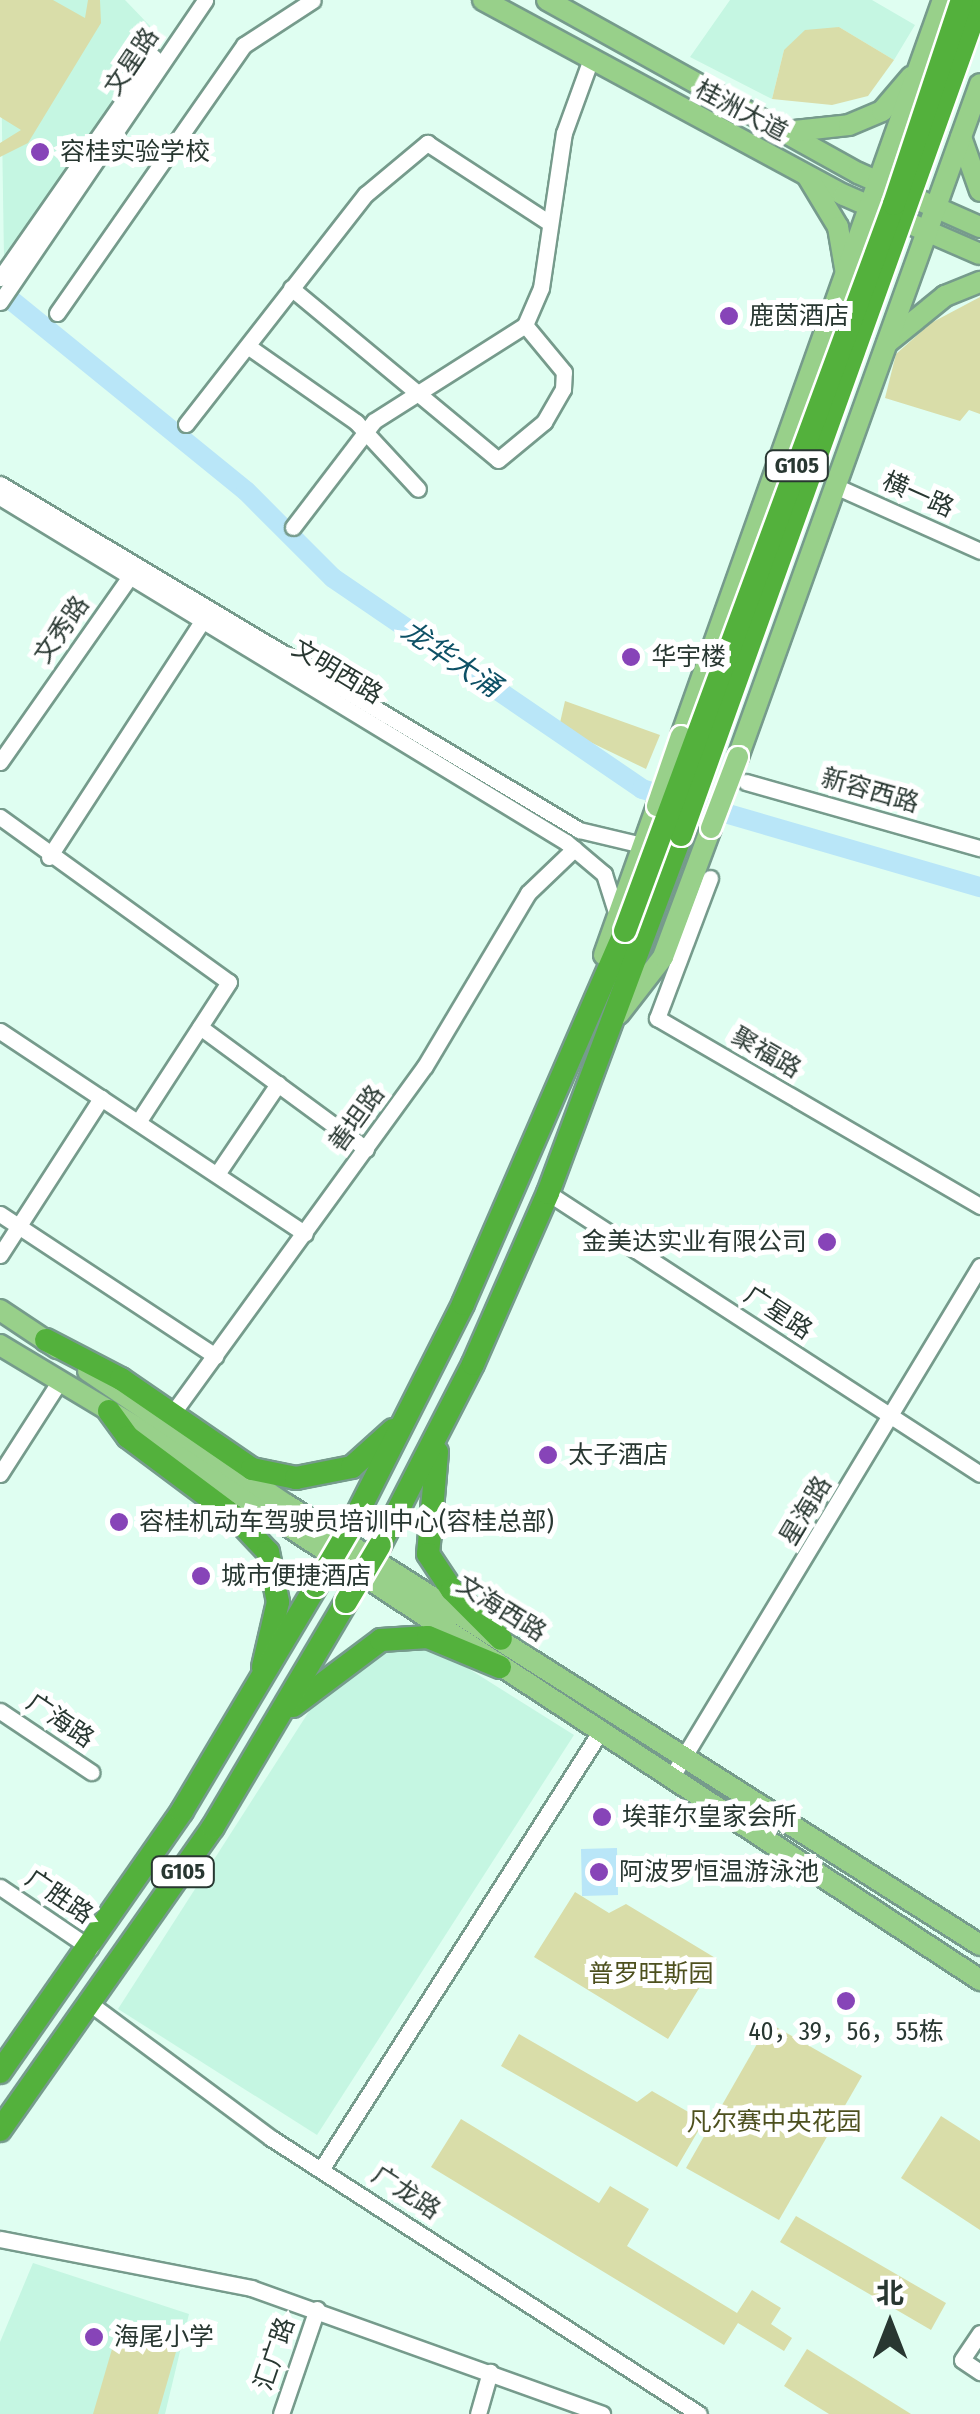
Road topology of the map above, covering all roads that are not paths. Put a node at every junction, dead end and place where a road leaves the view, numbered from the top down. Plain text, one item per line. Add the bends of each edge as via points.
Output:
1 (193, 0) edge
2 (204, 0) edge
3 (313, 0) edge
4 (484, 0) edge
5 (943, 0) edge
6 (962, 0) edge
7 (980, 0) edge
8 (553, 1) edge
9 (933, 36) junction
10 (592, 58) junction
11 (917, 82) junction
12 (978, 90) edge
13 (784, 132) junction
14 (961, 138) junction
15 (807, 176) junction
16 (882, 185) junction
17 (980, 191) edge
18 (874, 208) junction
19 (935, 209) junction
20 (548, 222) junction
21 (980, 226) edge
22 (926, 232) junction
23 (980, 254) edge
24 (980, 282) edge
25 (845, 287) junction
26 (291, 288) junction
27 (3, 290) edge
28 (901, 302) junction
29 (56, 312) dead end
30 (525, 325) junction
31 (886, 344) junction
32 (249, 347) junction
33 (418, 392) junction
34 (186, 424) dead end
35 (364, 431) junction
36 (0, 484) edge
37 (835, 486) junction
38 (418, 489) dead end
39 (0, 497) edge
40 (293, 528) dead end
41 (980, 551) edge
42 (130, 576) junction
43 (203, 620) junction
44 (0, 762) edge
45 (746, 782) dead end
46 (0, 817) edge
47 (642, 845) junction
48 (980, 848) edge
49 (574, 849) junction
50 (49, 857) junction
51 (710, 878) dead end
52 (622, 924) junction
53 (618, 1016) junction
54 (200, 1027) junction
55 (0, 1031) edge
56 (278, 1084) junction
57 (101, 1098) junction
58 (138, 1122) junction
59 (366, 1148) junction
60 (217, 1174) junction
61 (548, 1194) junction
62 (980, 1206) edge
63 (0, 1214) edge
64 (18, 1226) junction
65 (305, 1234) junction
66 (0, 1255) edge
67 (980, 1266) edge
68 (0, 1310) edge
69 (46, 1340) junction
70 (0, 1345) edge
71 (215, 1356) junction
72 (59, 1382) junction
73 (412, 1410) junction
74 (109, 1411) junction
75 (172, 1414) junction
76 (893, 1417) junction
77 (442, 1429) junction
78 (0, 1474) edge
79 (980, 1474) edge
80 (501, 1639) junction
81 (500, 1667) junction
82 (256, 1695) junction
83 (0, 1711) edge
84 (286, 1711) junction
85 (600, 1732) junction
86 (687, 1754) junction
87 (91, 1772) dead end
88 (671, 1778) junction
89 (0, 1888) edge
90 (980, 1945) edge
91 (90, 1948) junction
92 (980, 1980) edge
93 (92, 2005) junction
94 (0, 2072) edge
95 (0, 2130) edge
96 (322, 2168) junction
97 (0, 2239) edge
98 (317, 2309) junction
99 (980, 2332) edge
100 (490, 2372) junction
101 (980, 2372) edge
102 (281, 2414) edge
103 (478, 2414) edge
104 (602, 2414) edge
105 (699, 2414) edge

1 - 27 street
2 - 27 street, 文星路
3 - 29 street via 244,45
4 - 10 main road, 桂洲大道
5 - 9 main road
6 - 52 highway, G105, bridge via 887,222
7 - 53 highway, G105 / G105, bridge
8 - 13 main road, 桂洲大道
9 - 11 main road
9 - 13 main road via 902,92 882,111 849,125
10 - 15 main road, 桂洲大道
10 - 20 street via 564,134
11 - 12 main road via 945,109
11 - 16 main road
12 - 14 main road
13 - 16 main road, 桂洲大道
14 - 17 main road
14 - 19 main road
15 - 18 main road, 桂洲大道
15 - 25 main road via 838,228
16 - 18 main road
16 - 19 main road, 桂洲大道
18 - 22 main road, 桂洲大道
18 - 25 main road
19 - 21 main road, 桂洲大道
19 - 22 main road
20 - 26 street via 427,143 366,194
20 - 30 street via 541,288
22 - 23 main road, 桂洲大道
22 - 28 main road
24 - 31 main road via 945,296
25 - 28 main road via 880,277
25 - 47 main road, bridge
26 - 32 street
26 - 33 street
28 - 31 main road
30 - 33 street
30 - 33 street via 564,372 563,389 544,422 502,460
31 - 37 main road
32 - 34 street
32 - 35 street
33 - 35 street
35 - 38 street
35 - 40 street
36 - 47 street, 文明西路 via 579,830
37 - 41 street, 横一路
37 - 53 main road, bridge via 663,957
39 - 42 street, 文明西路
42 - 43 street, 文明西路
42 - 44 street, 文秀路
43 - 49 street, 文明西路
43 - 50 street
45 - 48 street, 新容西路
46 - 50 street
47 - 52 main road
49 - 52 street, 文明西路 via 611,885
49 - 59 street, 善坦路 via 528,894 426,1066
50 - 54 street via 229,982
51 - 62 street, 聚福路 via 657,1018
52 - 73 highway, G105 via 515,1186
53 - 61 highway, G105
54 - 56 street
54 - 58 street
55 - 57 street
56 - 59 street
56 - 60 street
57 - 58 street
57 - 64 street
58 - 60 street
59 - 65 street, 善坦路
60 - 65 street
61 - 76 street, 广星路
61 - 77 highway, G105
63 - 64 street
64 - 66 street
64 - 71 street
65 - 71 street, 善坦路
67 - 76 street, 星海路
68 - 69 main road, 文海西路
69 - 75 highway
69 - 80 main road, 文海西路 via 163,1424
70 - 72 main road, 文海西路
71 - 75 street, 善坦路
72 - 74 main road, 文海西路
72 - 78 street
73 - 75 highway via 352,1468 296,1478 252,1468
73 - 82 highway, G105, bridge
74 - 81 main road, 文海西路
74 - 82 highway via 128,1438 235,1518 268,1552 278,1602
76 - 79 street, 广星路
76 - 86 street, 星海路
77 - 80 highway via 428,1554 452,1590
77 - 84 highway, G105, bridge
80 - 86 main road, 文海西路
81 - 84 highway via 428,1637 382,1640
81 - 85 main road, 文海西路
82 - 91 highway, G105
83 - 87 street, 广海路
84 - 93 highway, G105
85 - 88 main road, 文海西路
85 - 96 street
86 - 88 street, 星海路
86 - 90 main road, 文海西路
88 - 92 main road, 文海西路
89 - 91 street, 广胜路
91 - 94 highway, G105
93 - 95 highway, G105
93 - 96 street, 广龙路
96 - 105 street, 广龙路
97 - 98 street via 197,2274
98 - 100 street
98 - 102 street, 汇广路
99 - 101 street via 962,2360
100 - 103 street
100 - 104 street

